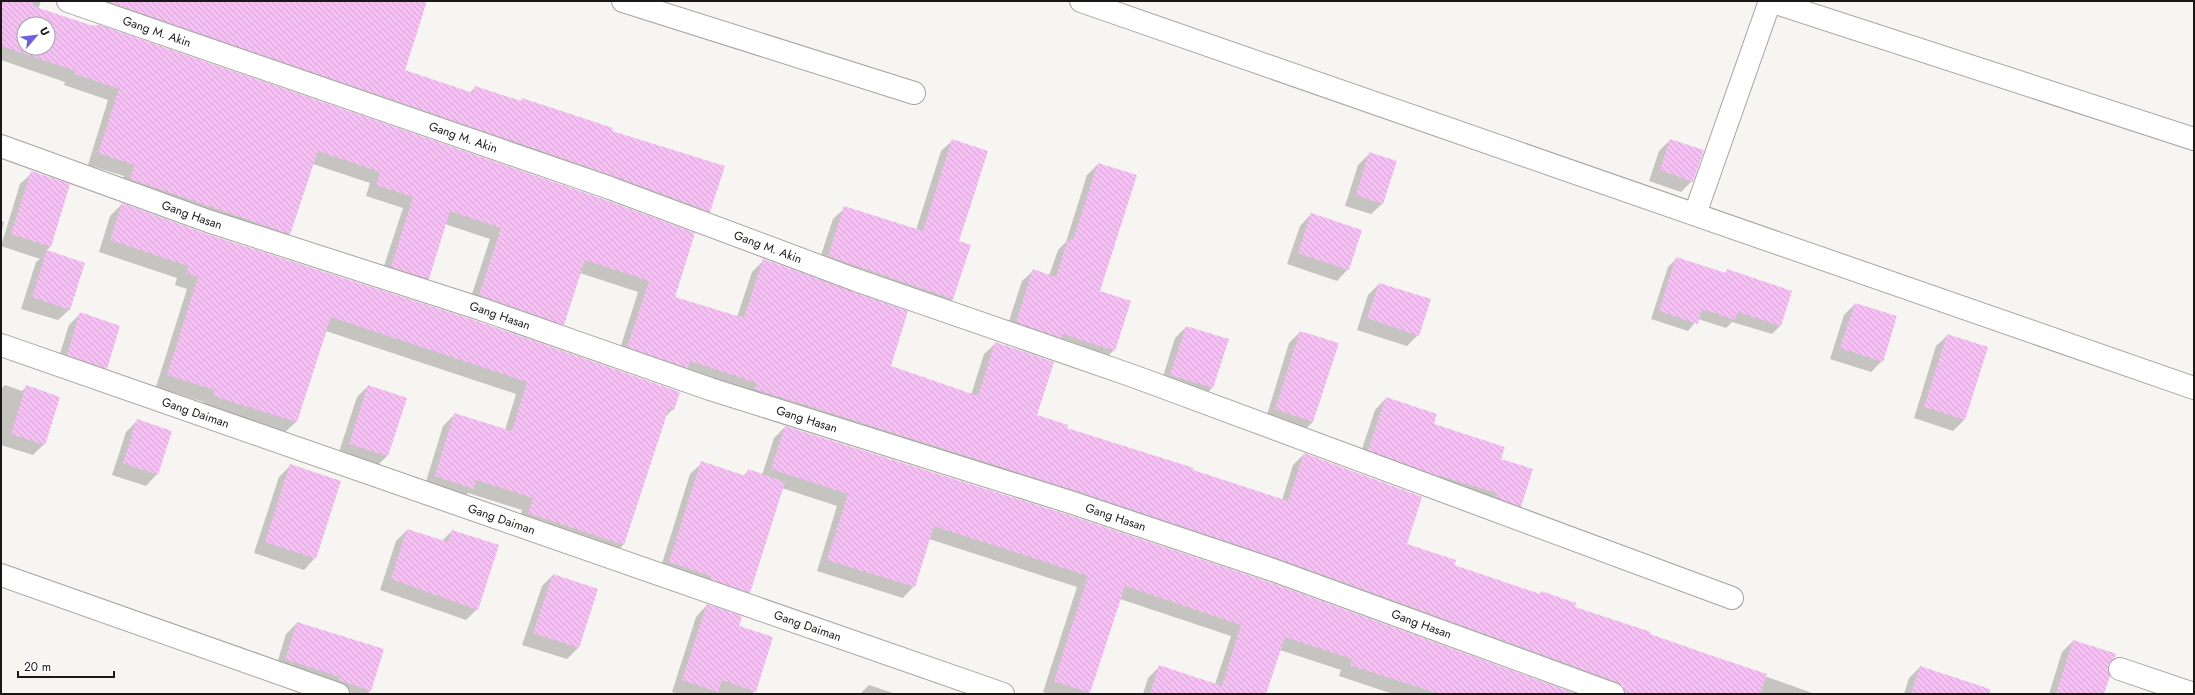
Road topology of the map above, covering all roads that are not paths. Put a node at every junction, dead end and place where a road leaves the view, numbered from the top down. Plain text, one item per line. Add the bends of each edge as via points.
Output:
1 (68, 1) edge
2 (624, 1) edge
3 (1081, 1) edge
4 (1770, 1) edge
5 (1106, 5) edge
6 (914, 93) dead end
7 (2194, 139) edge
8 (1, 146) edge
9 (1694, 214) junction
10 (1, 345) edge
11 (2194, 388) edge
12 (1, 575) edge
13 (1732, 598) dead end
14 (2120, 669) dead end
15 (338, 694) edge
16 (1003, 694) edge
17 (1613, 694) edge
18 (2194, 694) edge

1 - 13 street, Gang M. Akin via 595,183 856,280 1133,376
2 - 6 street
3 - 5 street
4 - 7 street
4 - 9 street
5 - 9 street
8 - 17 street, Gang Hasan via 208,221 481,309 710,389 1070,502 1273,570
9 - 11 street
10 - 16 street, Gang Daiman
12 - 15 street
14 - 18 street

